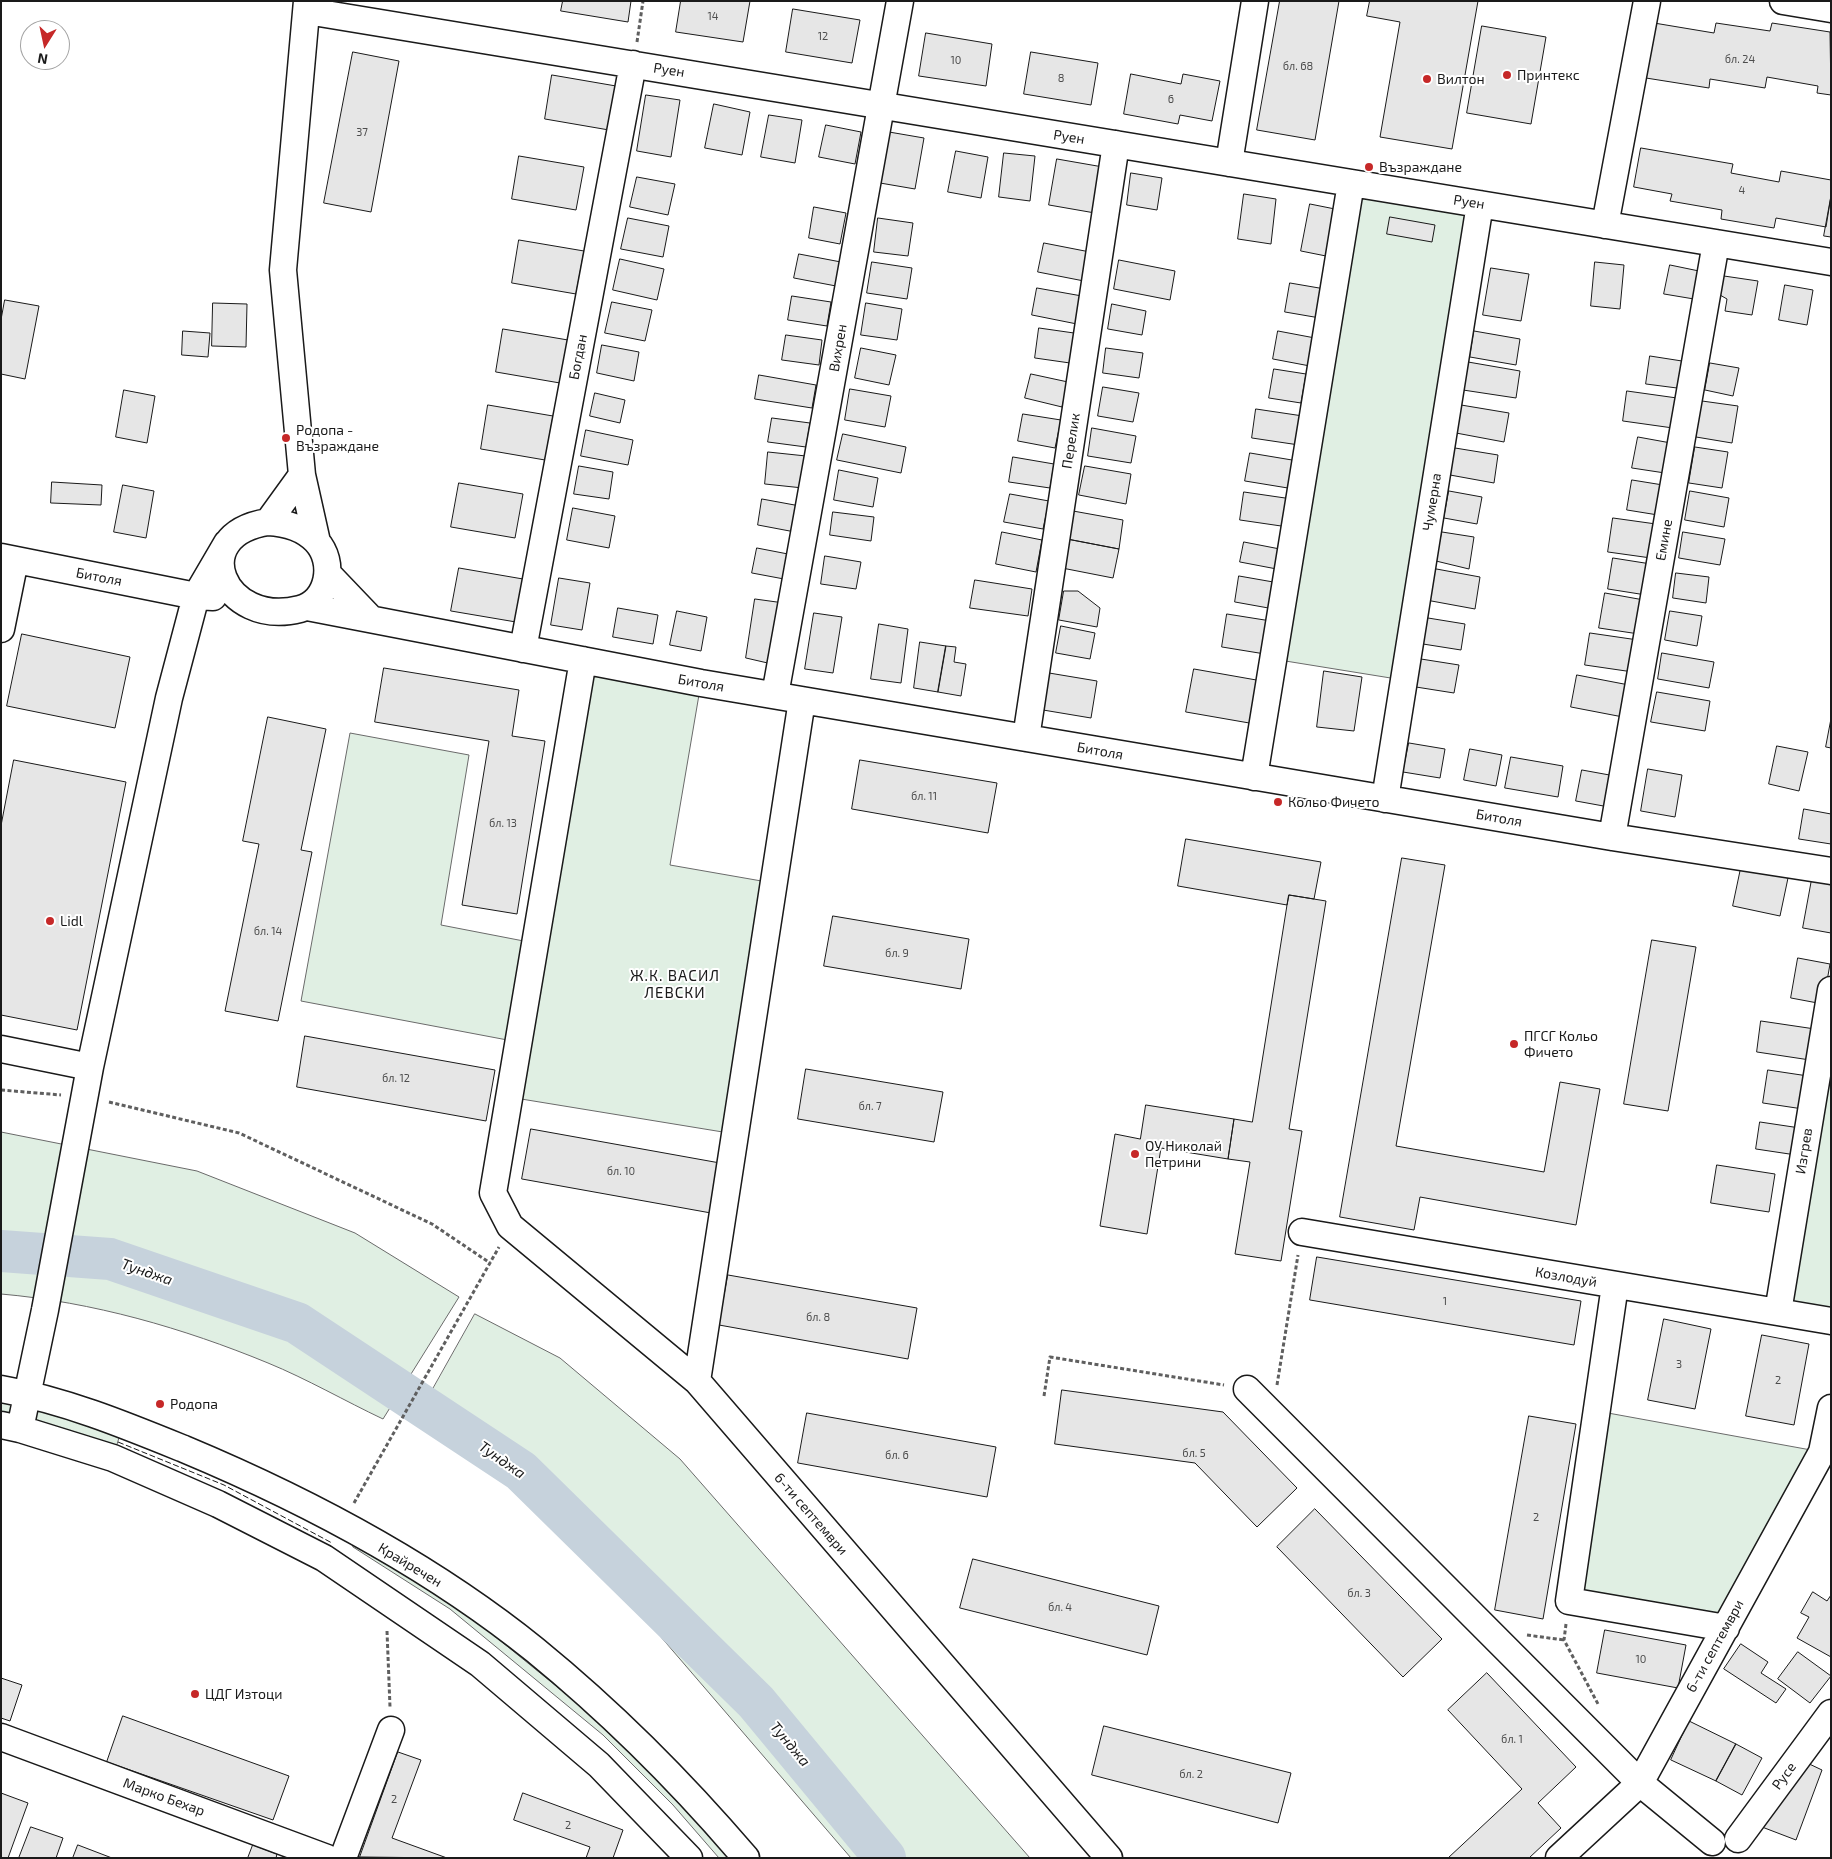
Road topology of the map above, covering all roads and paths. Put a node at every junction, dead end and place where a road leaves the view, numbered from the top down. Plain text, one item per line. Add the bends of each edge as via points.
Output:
1 (643, 1) edge
2 (900, 1) edge
3 (1255, 1) edge
4 (1646, 1) edge
5 (1783, 1) edge
6 (307, 6) edge
7 (1831, 9) edge
8 (633, 64) junction
9 (881, 105) junction
10 (1116, 144) junction
11 (1229, 163) junction
12 (1351, 183) junction
13 (1480, 204) junction
14 (1606, 225) junction
15 (1716, 244) junction
16 (1831, 262) edge
17 (302, 475) junction
18 (268, 522) junction
19 (317, 542) junction
20 (227, 543) junction
21 (8, 559) edge
22 (328, 574) junction
23 (196, 596) junction
24 (236, 598) junction
25 (307, 607) junction
26 (371, 619) junction
27 (1, 629) edge
28 (523, 649) junction
29 (583, 660) junction
30 (775, 695) junction
31 (802, 700) junction
32 (1026, 738) junction
33 (1254, 777) junction
34 (1385, 799) junction
35 (1612, 837) junction
36 (1831, 871) edge
37 (1831, 990) edge
38 (1, 1049) edge
39 (90, 1067) junction
40 (1, 1090) edge
41 (84, 1103) junction
42 (510, 1226) junction
43 (1302, 1232) joint
44 (490, 1263) junction
45 (1615, 1285) junction
46 (1778, 1312) junction
47 (1831, 1321) edge
48 (697, 1381) junction
49 (1, 1389) edge
50 (1247, 1389) junction
51 (26, 1393) junction
52 (1044, 1396) dead end
53 (1831, 1408) edge
54 (11, 1427) edge
55 (342, 1525) junction
56 (386, 1601) junction
57 (1570, 1601) junction
58 (1726, 1628) junction
59 (1600, 1707) dead end
60 (1831, 1713) edge
61 (390, 1730) joint
62 (1, 1737) edge
63 (1640, 1783) junction
64 (1741, 1849) edge
65 (1710, 1850) edge
66 (327, 1858) edge
67 (343, 1858) edge
68 (689, 1858) edge
69 (746, 1858) edge
70 (1109, 1858) edge
71 (1559, 1858) edge

1 - 8 path
2 - 9 street, Вихрен
3 - 11 street
4 - 14 street
5 - 7 street
6 - 8 street, Руен
6 - 17 street via 283,270
8 - 9 street, Руен
8 - 28 street, Богдан
9 - 10 street, Руен
9 - 30 street, Вихрен
10 - 11 street, Руен
10 - 32 street, Перелик
11 - 12 street, Руен
12 - 13 street, Руен
12 - 33 street
13 - 14 street, Руен
13 - 34 street, Чумерна
14 - 15 street, Руен
15 - 16 street, Руен
15 - 35 street, Емине
17 - 18 street
17 - 19 street
18 - 19 street via 295,527
18 - 20 street via 242,529
19 - 22 street
20 - 23 street
20 - 24 street via 220,565 223,580
21 - 23 street, Битоля
21 - 27 street
22 - 25 street via 326,586 318,599
22 - 26 street
23 - 24 street, Битоля
23 - 39 street via 169,698
24 - 25 street via 254,608 283,612
25 - 26 street, Битоля
26 - 28 street, Битоля
28 - 29 street, Битоля
29 - 30 street, Битоля
29 - 42 street, 6-ти септември via 493,1193
30 - 31 street, Битоля
31 - 32 street, Битоля
31 - 48 street
32 - 33 street, Битоля
33 - 34 street, Битоля
34 - 35 street, Битоля
35 - 36 street, Битоля
37 - 46 street, Изгрев
38 - 39 street
39 - 41 street
40 - 41 path
41 - 44 path via 239,1133 432,1224
41 - 51 street
42 - 44 path
42 - 48 street, 6-ти септември
43 - 45 street, Козлодуй
43 - 50 path via 1276,1394
44 - 55 path
45 - 46 street, Козлодуй
45 - 57 street
46 - 47 street, Козлодуй
48 - 70 street, 6-ти септември
49 - 51 street, Крайречен
50 - 52 path via 1050,1358
50 - 63 street
51 - 54 street
51 - 55 street, Крайречен via 123,1424 228,1467
53 - 58 street, 6-ти септември via 1822,1452
54 - 56 street via 113,1458 218,1504 324,1558
55 - 69 street, Крайречен via 435,1578 534,1649 633,1739 714,1820
56 - 61 path
56 - 68 street via 480,1664 599,1765
57 - 58 street
57 - 59 path via 1564,1640
58 - 63 street, 6-ти септември
60 - 64 street, Русе
61 - 67 street
62 - 66 street, Марко Бехар
63 - 65 street
63 - 71 street, 6-ти септември
64 - 65 street via 1729,1835 1720,1836

